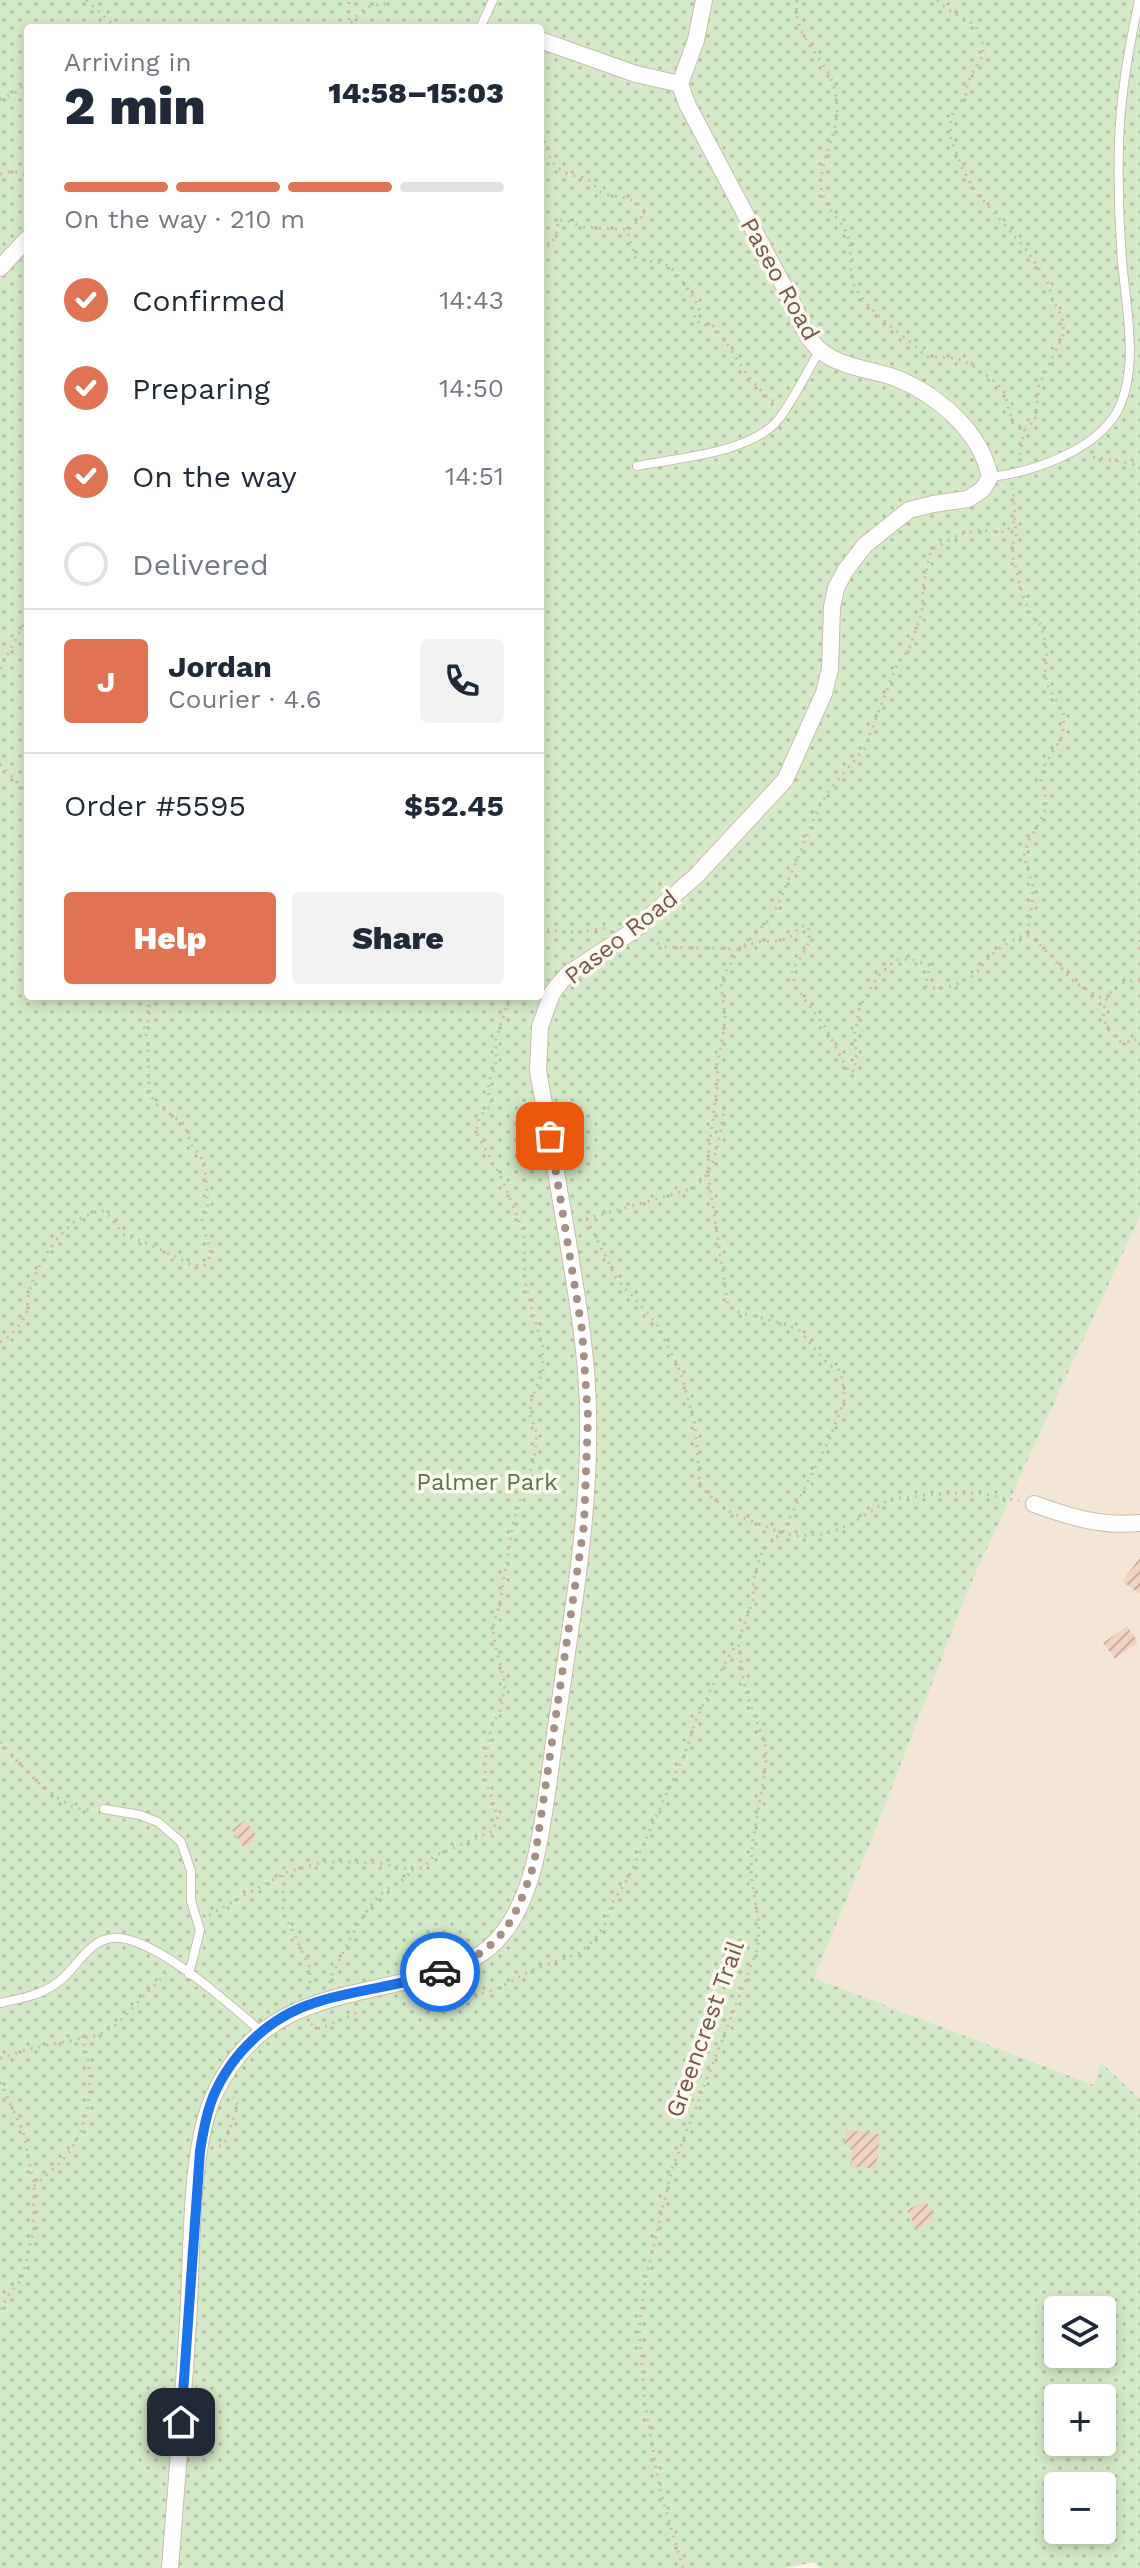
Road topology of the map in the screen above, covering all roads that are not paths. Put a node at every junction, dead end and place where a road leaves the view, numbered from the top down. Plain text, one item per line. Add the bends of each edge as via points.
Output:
1 (493, 0) edge
2 (704, 0) edge
3 (1139, 0) edge
4 (482, 24) edge
5 (544, 41) edge
6 (680, 84) junction
7 (24, 242) edge
8 (0, 268) edge
9 (820, 350) junction
10 (637, 466) dead end
11 (990, 477) junction
12 (1034, 1504) road end
13 (1140, 1523) edge
14 (104, 1809) road end
15 (189, 1974) junction
16 (0, 2003) edge
17 (262, 2032) junction
18 (170, 2568) edge

1 - 4 lane
2 - 6 street
3 - 11 lane via 1119,144 1129,375 1117,413 1071,453
5 - 6 street
6 - 9 street, Paseo Road via 807,336
7 - 8 street
9 - 10 lane via 777,422 747,442
9 - 11 street, Paseo Road via 896,379 937,403 977,442
11 - 17 street, Paseo Road via 968,499 909,510 865,545 836,588 824,693 785,780 696,876 633,931 568,974 552,993 540,1027 538,1071 582,1330 588,1417 584,1525 534,1864 514,1918 480,1955 466,1962 430,1976 322,2001 290,2012
12 - 13 street via 1086,1522
14 - 15 lane via 158,1822 181,1842 189,1859 191,1901 199,1921
15 - 16 lane via 141,1944 106,1939 59,1982
15 - 17 lane
17 - 18 street, Paseo Road via 223,2078 204,2123

